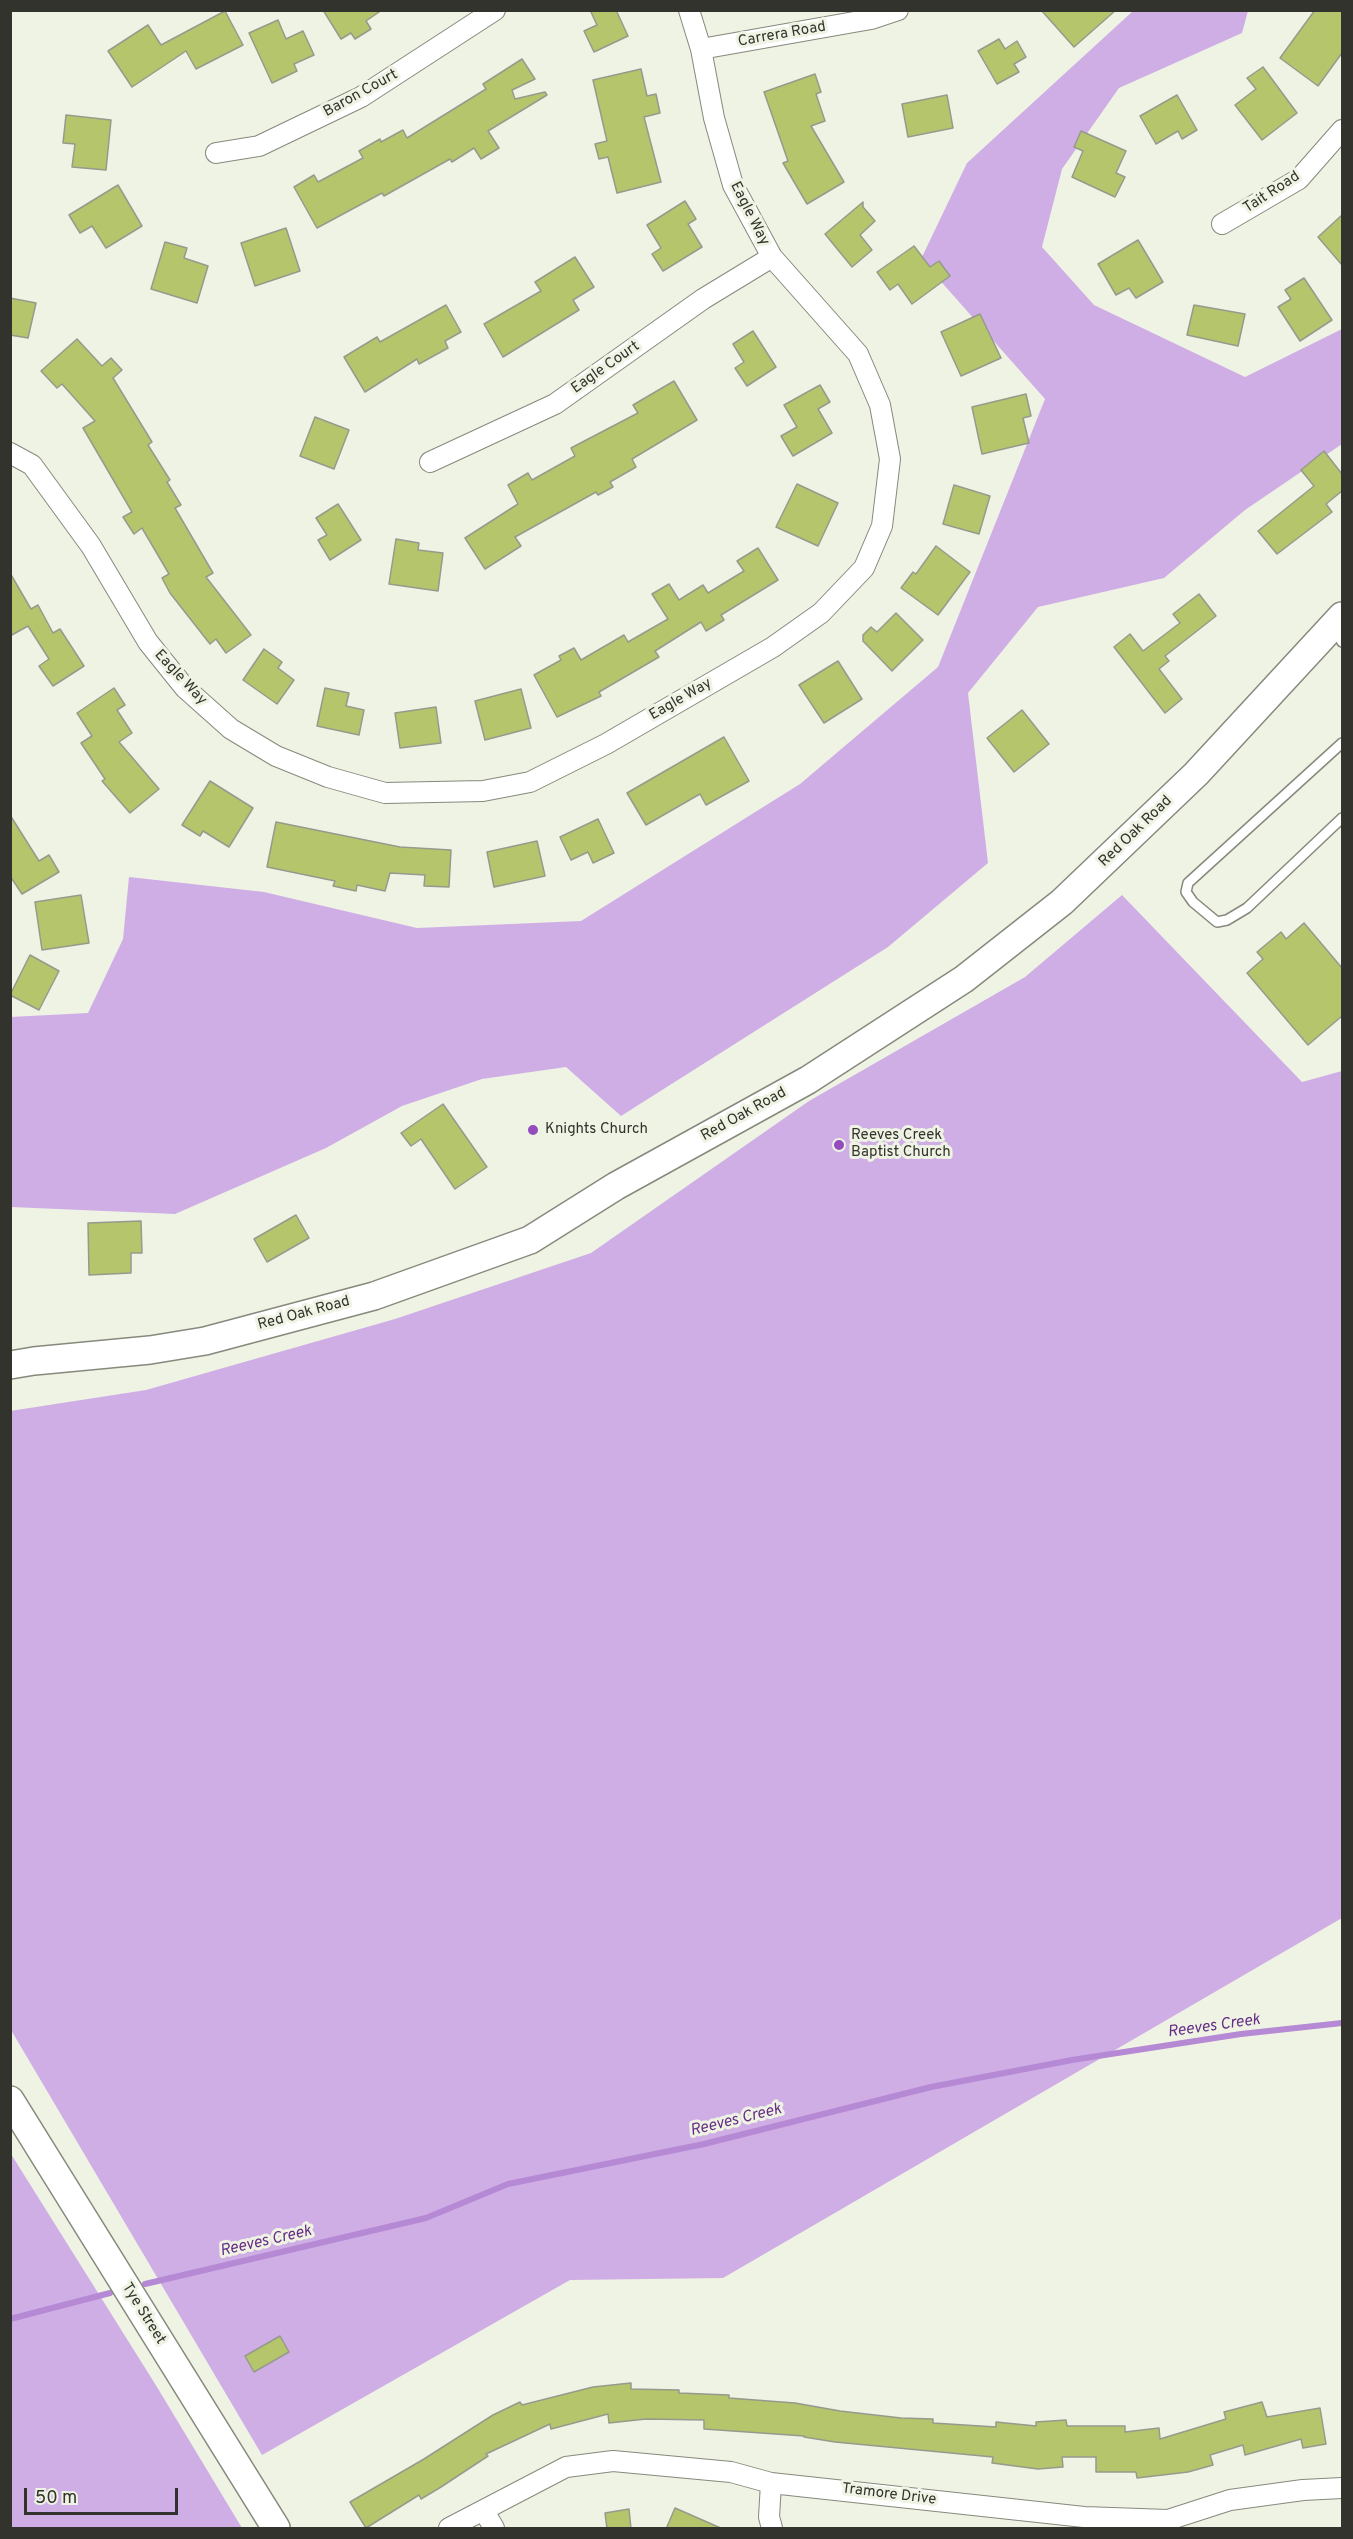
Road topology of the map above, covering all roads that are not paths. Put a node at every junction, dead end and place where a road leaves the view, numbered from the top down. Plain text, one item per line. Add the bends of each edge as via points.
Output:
1 (495, 10) edge
2 (689, 10) edge
3 (898, 10) edge
4 (701, 49) junction
5 (1342, 130) edge
6 (216, 153) dead end
7 (1222, 224) dead end
8 (772, 257) junction
9 (10, 453) edge
10 (430, 462) dead end
11 (1339, 628) edge
12 (1342, 743) edge
13 (1342, 818) edge
14 (10, 1365) edge
15 (10, 2100) edge
16 (771, 2483) junction
17 (1342, 2488) edge
18 (484, 2511) junction
19 (1156, 2524) edge
20 (276, 2529) edge
21 (449, 2529) edge
22 (494, 2529) edge
23 (772, 2529) edge

1 - 6 street, Baron Court via 361,97 259,146
2 - 4 street, Eagle Way
3 - 4 street, Carrera Road via 871,20
4 - 8 street, Eagle Way via 714,118 733,185
5 - 7 street, Tait Road via 1299,179
8 - 9 street, Eagle Way via 858,354 880,405 890,459 882,526 864,568 821,613 773,647 606,744 530,782 483,791 385,793 328,777 287,760 231,729 185,688 148,642 84,537 32,465
8 - 10 street, Eagle Court via 703,299 555,404
11 - 14 street, Red Oak Road via 1196,774 1062,902 964,979 808,1080 616,1186 530,1240 374,1296 206,1341
12 - 13 lane via 1188,883 1186,892 1217,922 1227,920 1246,908
15 - 20 street, Tye Street
16 - 18 street, Tramore Drive via 731,2472 613,2461 566,2467
16 - 19 street, Tramore Drive
16 - 23 street
17 - 19 street, Tramore Drive via 1230,2500
18 - 21 street, Tramore Drive
18 - 22 street

